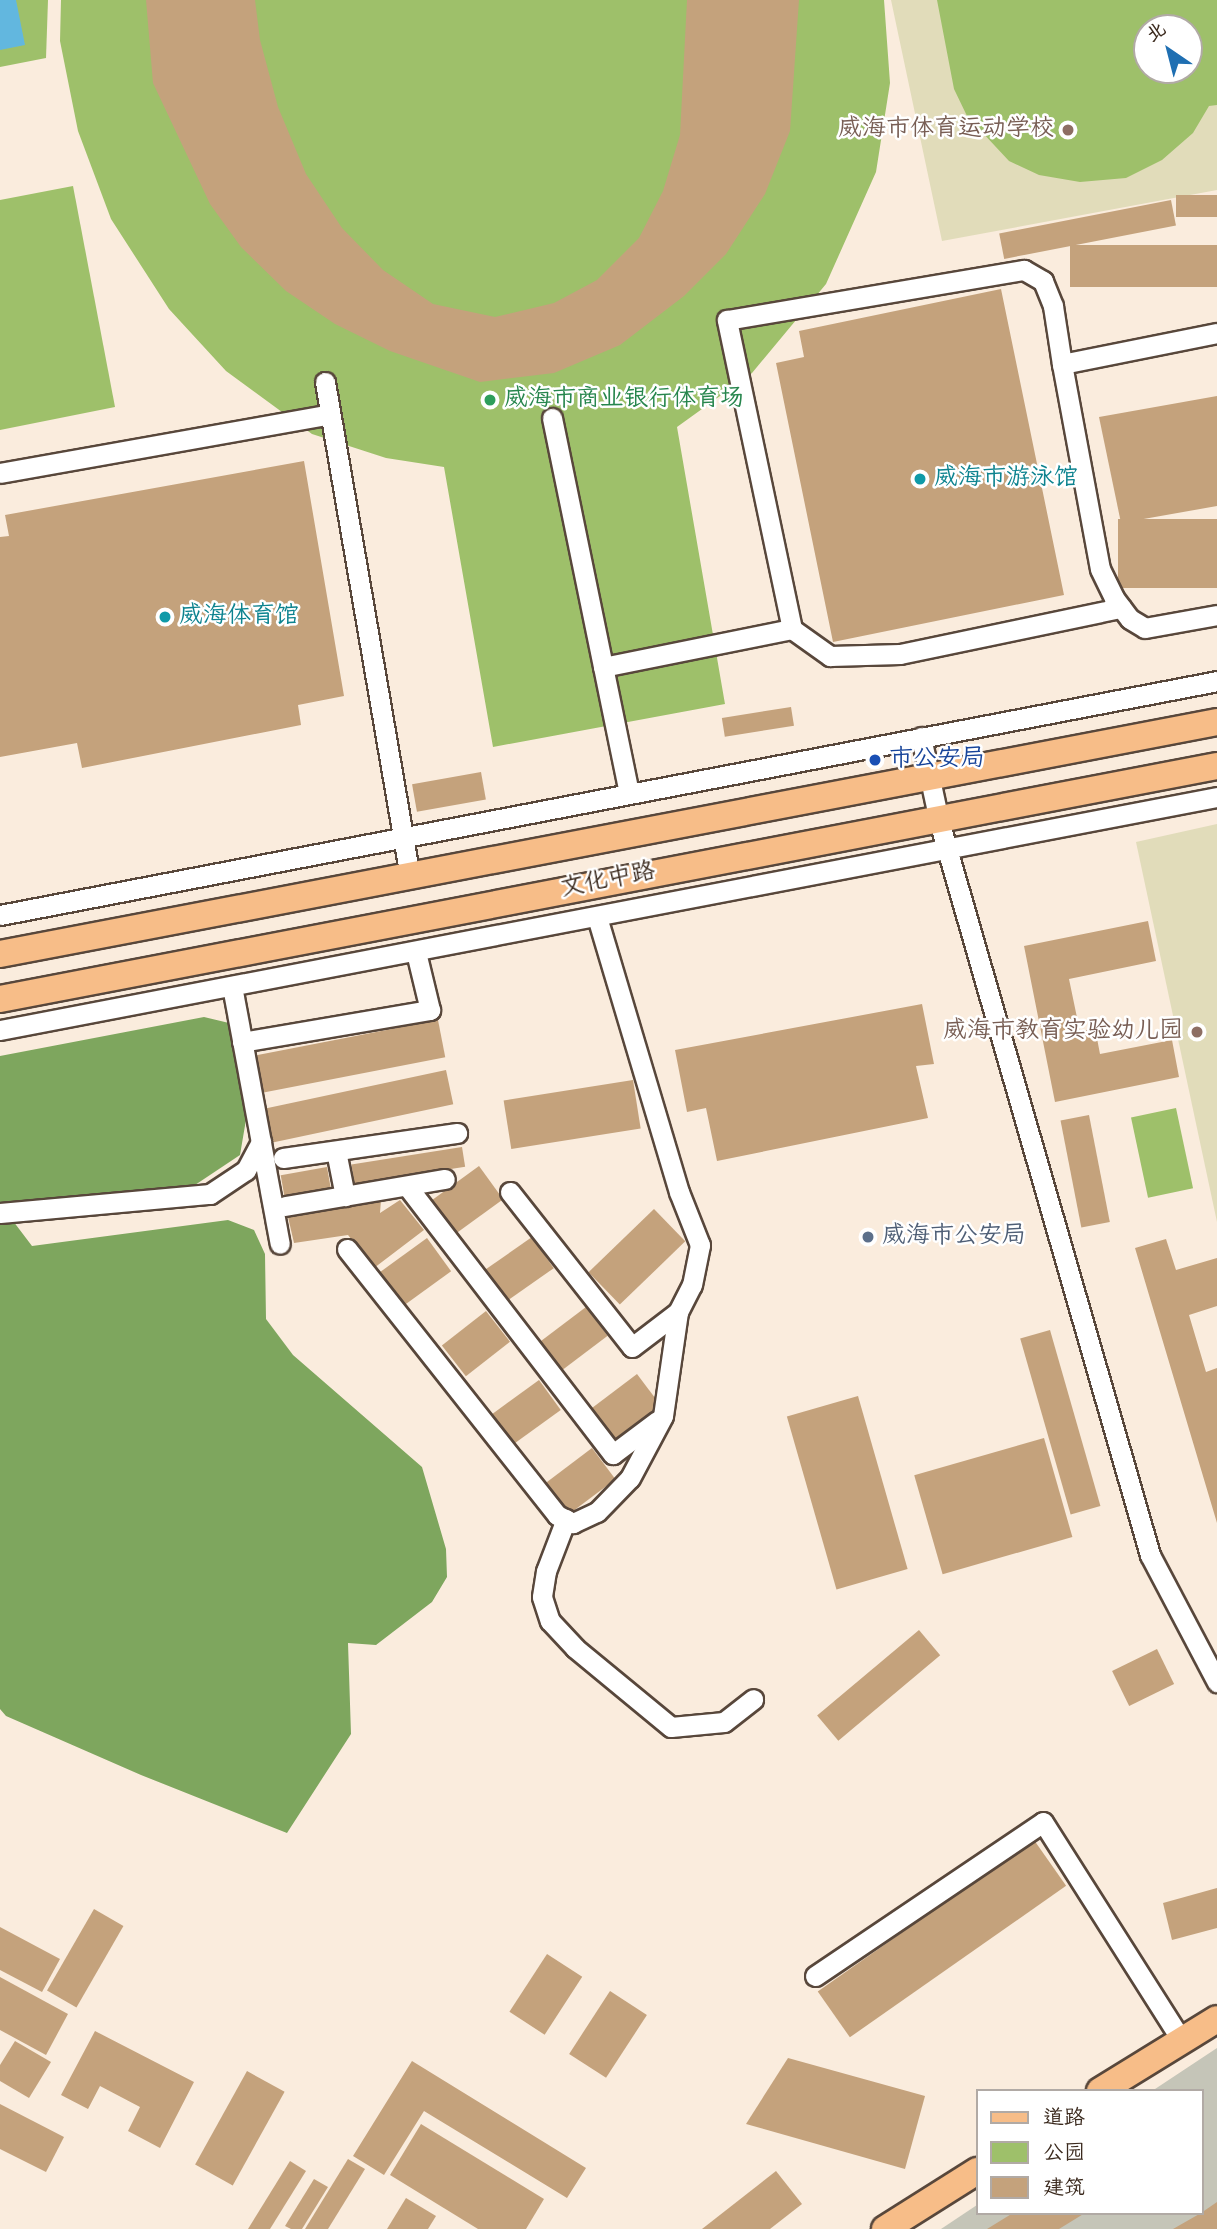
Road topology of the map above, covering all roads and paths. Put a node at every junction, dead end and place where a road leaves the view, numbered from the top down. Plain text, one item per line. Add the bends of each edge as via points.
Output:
1 (1217, 333) edge
2 (1062, 364) junction
3 (325, 382) dead end
4 (330, 414) junction
5 (552, 418) dead end
6 (0, 473) edge
7 (1121, 608) junction
8 (1217, 615) edge
9 (792, 629) junction
10 (603, 667) junction
11 (1217, 681) edge
12 (1217, 722) edge
13 (921, 737) junction
14 (1217, 766) edge
15 (929, 778) junction
16 (629, 793) junction
17 (1217, 797) edge
18 (939, 821) junction
19 (403, 836) junction
20 (947, 850) junction
21 (410, 877) junction
22 (0, 915) edge
23 (597, 917) junction
24 (415, 951) junction
25 (0, 954) edge
26 (232, 986) junction
27 (0, 999) edge
28 (0, 1030) edge
29 (242, 1042) junction
30 (457, 1133) dead end
31 (261, 1142) junction
32 (337, 1151) junction
33 (283, 1158) dead end
34 (444, 1179) dead end
35 (407, 1186) junction
36 (510, 1192) dead end
37 (345, 1196) junction
38 (285, 1206) dead end
39 (0, 1213) edge
40 (279, 1244) dead end
41 (347, 1249) dead end
42 (678, 1312) junction
43 (663, 1416) junction
44 (566, 1519) junction
45 (1217, 1682) edge
46 (754, 1699) dead end
47 (815, 1976) dead end
48 (1217, 2019) edge
49 (1180, 2038) junction
50 (1103, 2089) edge
51 (976, 2172) edge
52 (885, 2229) edge

1 - 2 street
2 - 7 street via 1100,569
2 - 9 street via 1053,306 1043,281 1024,270 727,320
3 - 4 street
4 - 6 street
4 - 19 street
5 - 10 street
7 - 8 street via 1145,628
7 - 9 street via 900,654 830,656
9 - 10 street
10 - 16 street
11 - 13 street
12 - 15 main road, 文化中路
13 - 15 street
13 - 16 street
14 - 18 main road, 文化中路
15 - 18 street
15 - 21 main road, 文化中路
16 - 19 street
17 - 20 street
18 - 20 street
18 - 27 main road, 文化中路
19 - 21 street
19 - 22 street
20 - 23 street
20 - 45 street via 1150,1555
21 - 25 main road, 文化中路
23 - 24 street
23 - 42 street via 679,1192 700,1245 692,1285
24 - 26 street
24 - 29 street via 430,1010
26 - 28 street
26 - 29 street
29 - 31 street
30 - 32 street
31 - 39 street via 246,1170 210,1194
31 - 40 street
32 - 33 street
32 - 37 street
34 - 35 street
35 - 37 street
35 - 43 street via 613,1454
36 - 42 street via 632,1347
37 - 38 street
41 - 44 street via 558,1515
42 - 43 street
43 - 44 street via 630,1478 597,1512 573,1522
44 - 46 street via 546,1571 542,1597 550,1621 575,1648 671,1727 724,1721
47 - 49 street via 1044,1822
48 - 49 main road
49 - 50 main road
51 - 52 main road

